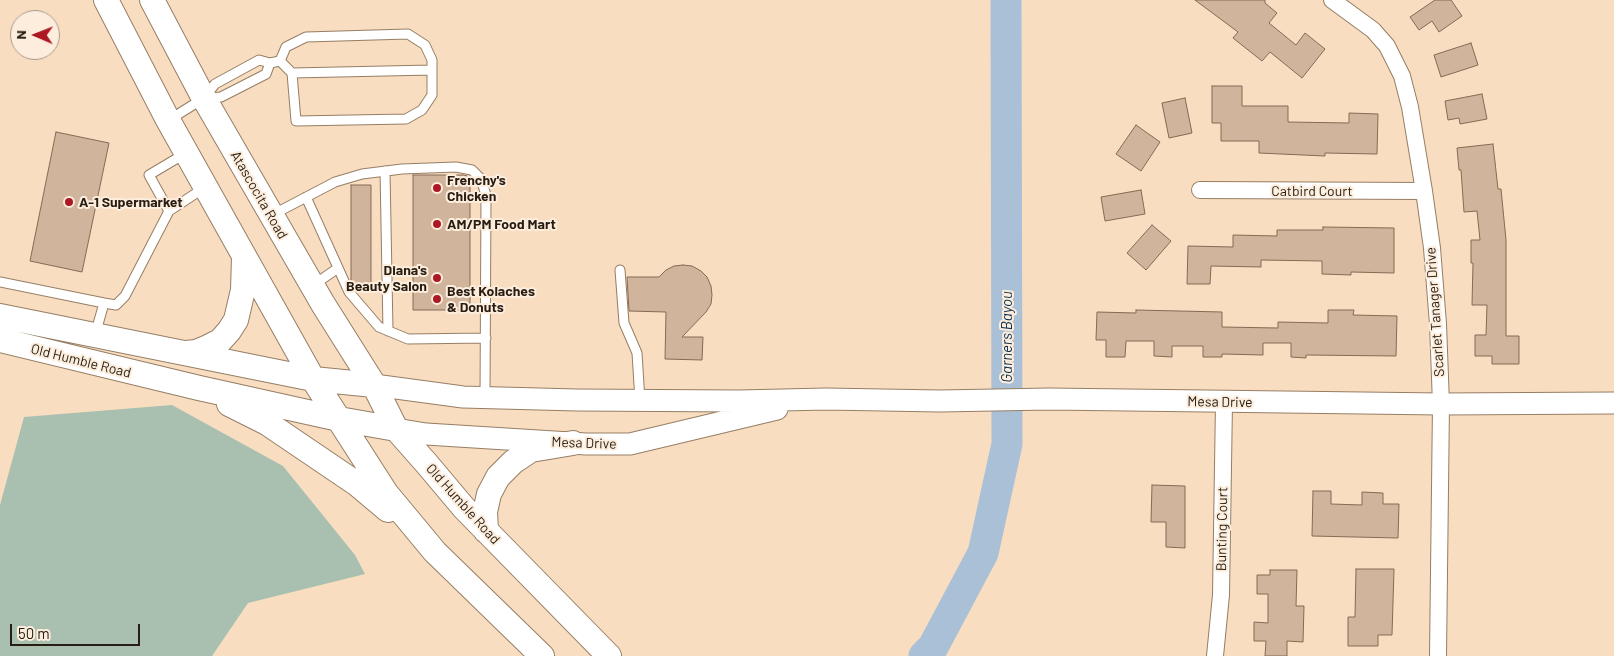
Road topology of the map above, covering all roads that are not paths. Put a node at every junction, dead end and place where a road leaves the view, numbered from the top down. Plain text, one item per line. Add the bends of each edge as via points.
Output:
1 (106, 0) edge
2 (152, 0) edge
3 (1332, 0) edge
4 (280, 60) junction
5 (270, 63) junction
6 (432, 70) junction
7 (292, 73) junction
8 (204, 98) junction
9 (168, 120) junction
10 (186, 153) junction
11 (385, 171) junction
12 (206, 188) junction
13 (1200, 190) dead end
14 (1424, 191) junction
15 (306, 197) junction
16 (169, 211) junction
17 (271, 215) junction
18 (244, 256) junction
19 (338, 268) junction
20 (620, 270) dead end
21 (0, 282) edge
22 (312, 286) junction
23 (104, 303) junction
24 (0, 316) edge
25 (388, 331) junction
26 (95, 335) junction
27 (486, 338) junction
28 (0, 340) edge
29 (183, 353) junction
30 (313, 379) junction
31 (374, 385) junction
32 (199, 388) junction
33 (485, 398) junction
34 (826, 398) junction
35 (640, 401) junction
36 (1224, 402) junction
37 (1614, 403) edge
38 (1441, 404) junction
39 (339, 419) junction
40 (396, 429) junction
41 (572, 443) junction
42 (486, 531) junction
43 (429, 544) junction
44 (542, 656) edge
45 (610, 656) edge
46 (1215, 656) edge
47 (1438, 656) edge

1 - 9 main road
2 - 8 main road, Atascocita Road
3 - 14 street, Scarlet Tanager Drive via 1373,30 1387,46 1402,76
4 - 5 lane
4 - 6 lane via 286,47 306,37 408,34 425,45 432,60
4 - 7 lane
5 - 8 lane via 266,74 221,97
5 - 8 lane via 259,60 215,84
6 - 7 lane
6 - 7 lane via 432,95 422,110 397,119 296,121
8 - 9 lane
8 - 17 main road, Atascocita Road
9 - 10 main road
10 - 12 main road
10 - 16 lane via 149,175
11 - 15 lane via 335,182
11 - 25 lane
11 - 27 lane via 456,167 472,170 481,179 486,195
12 - 16 lane
12 - 18 main road
13 - 14 street, Catbird Court
14 - 38 street, Scarlet Tanager Drive via 1432,248
15 - 17 lane
15 - 19 lane
16 - 23 lane via 125,296 116,305
17 - 22 main road, Atascocita Road
18 - 29 main road via 243,290 236,320 220,341 196,352
18 - 30 main road
19 - 22 lane
19 - 25 lane via 349,292 379,327
20 - 35 lane via 624,323 637,354
21 - 23 lane
22 - 31 main road, Atascocita Road
23 - 26 lane
24 - 26 main road, Old Humble Road
25 - 27 lane via 408,339
26 - 29 main road, Old Humble Road
27 - 33 lane
28 - 32 main road, Old Humble Road
29 - 30 main road, Old Humble Road
30 - 31 main road, Old Humble Road
30 - 39 main road
31 - 33 street, Mesa Drive
31 - 40 main road, Old Humble Road
32 - 39 main road, Old Humble Road
32 - 43 main road via 267,423 341,473
33 - 35 street, Mesa Drive
34 - 35 street, Mesa Drive
34 - 36 street, Mesa Drive
34 - 41 street, Mesa Drive via 630,444
36 - 38 street, Mesa Drive
36 - 46 street, Bunting Court via 1221,595
37 - 38 street, Mesa Drive
38 - 47 street, Scarlet Tanager Drive
39 - 40 main road, Mesa Drive
39 - 43 main road via 386,494
40 - 41 street, Mesa Drive via 426,434
40 - 42 main road, Old Humble Road
41 - 42 main road via 531,450 498,477 485,512
42 - 45 main road, Old Humble Road
43 - 44 main road

